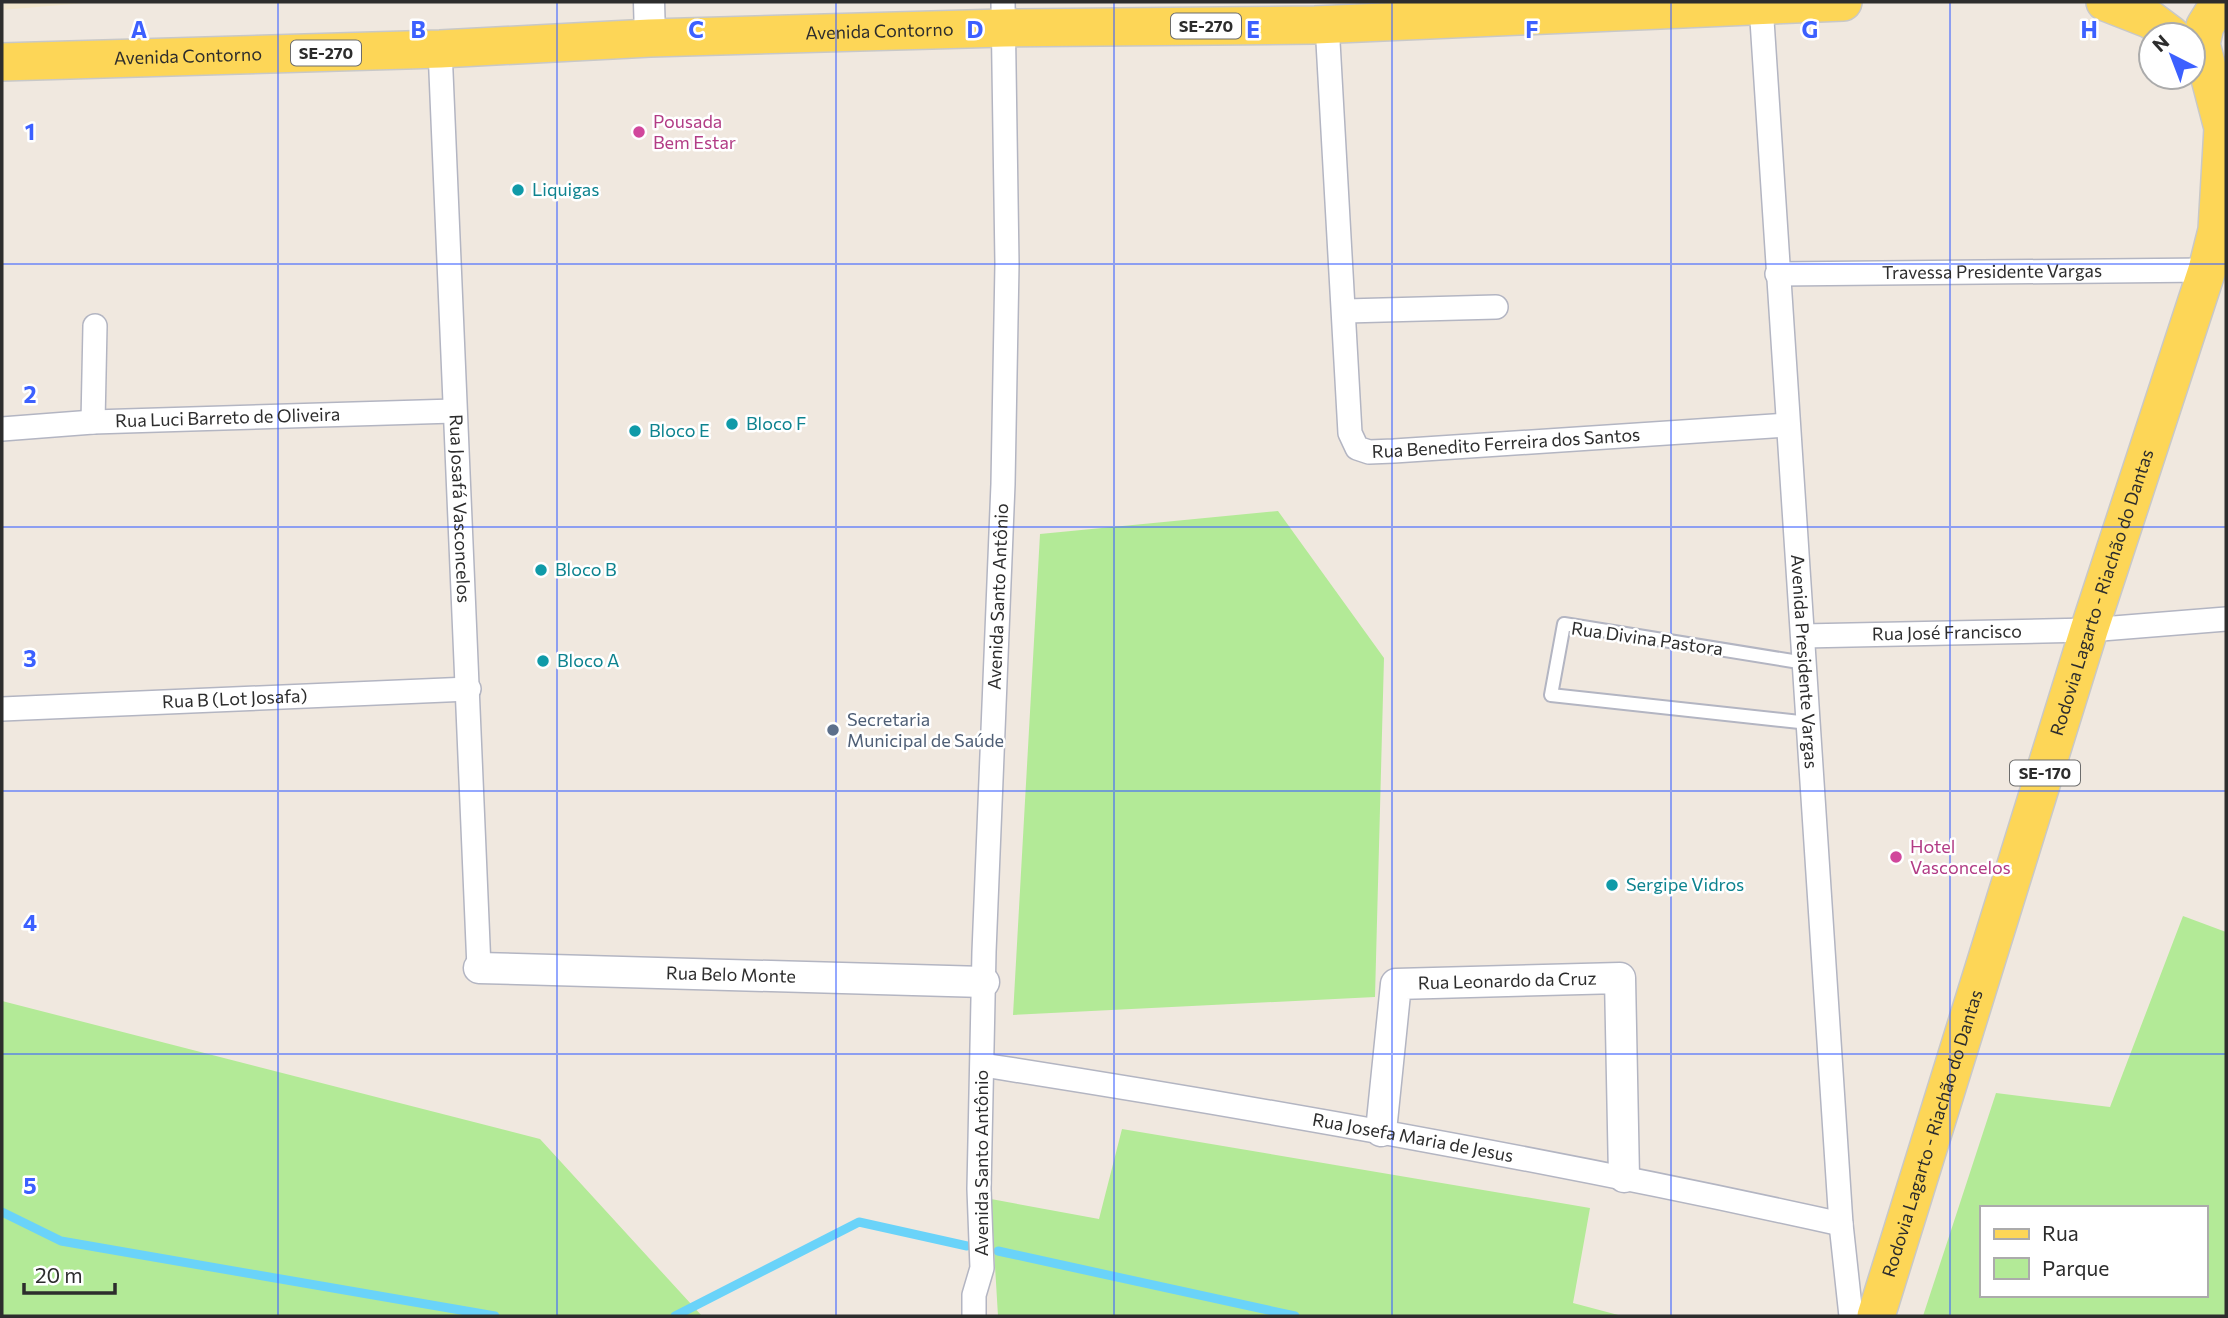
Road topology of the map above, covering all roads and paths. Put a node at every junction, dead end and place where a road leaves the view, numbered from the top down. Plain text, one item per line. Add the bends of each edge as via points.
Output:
1 (649, 2) edge
2 (1843, 2) edge
3 (2105, 2) edge
4 (2220, 2) edge
5 (1761, 5) junction
6 (1003, 15) edge
7 (1319, 17) edge
8 (2152, 21) edge
9 (650, 38) junction
10 (440, 50) junction
11 (2, 62) edge
12 (2210, 75) edge
13 (2222, 222) edge
14 (2207, 270) junction
15 (1777, 274) junction
16 (1496, 307) dead end
17 (1346, 311) junction
18 (95, 326) dead end
19 (454, 411) junction
20 (93, 422) junction
21 (1788, 425) junction
22 (2, 429) edge
23 (2226, 619) edge
24 (2089, 630) junction
25 (1803, 636) junction
26 (1805, 663) junction
27 (468, 690) junction
28 (2, 709) edge
29 (1809, 723) junction
30 (479, 968) joint
31 (984, 982) junction
32 (983, 1065) junction
33 (1381, 1131) junction
34 (1623, 1177) junction
35 (1841, 1224) junction
36 (974, 1306) edge
37 (954, 1316) edge
38 (1851, 1316) edge
39 (1876, 1316) edge

1 - 9 street
2 - 5 main road, Avenida Contorno / SE-270
3 - 8 main road
4 - 12 main road, Rodovia Lagarto - Riachão do Dantas via 2204,26 2201,44
5 - 7 main road, Avenida Contorno / SE-270
5 - 15 street, Avenida Presidente Vargas
6 - 7 main road, Avenida Contorno / SE-270
6 - 9 main road, Avenida Contorno / SE-270
6 - 31 street, Avenida Santo Antônio via 1007,264 1003,484
7 - 17 street, Rua Benedito Ferreira dos Santos
9 - 10 main road, Avenida Contorno / SE-270
10 - 11 main road, Avenida Contorno / SE-270
10 - 19 street, Rua Josafá Vasconcelos
12 - 13 main road, Rodovia Lagarto - Riachão do Dantas via 2223,128
13 - 14 main road, Rodovia Lagarto - Riachão do Dantas / SE-170
14 - 15 street, Travessa Presidente Vargas
14 - 24 main road, Rodovia Lagarto - Riachão do Dantas / SE-170
15 - 21 street, Avenida Presidente Vargas
16 - 17 street
17 - 21 street, Rua Benedito Ferreira dos Santos via 1350,433 1361,450 1394,452
18 - 20 street
19 - 20 street, Rua Luci Barreto de Oliveira
19 - 27 street, Rua Josafá Vasconcelos
20 - 22 street, Rua Luci Barreto de Oliveira
21 - 25 street, Avenida Presidente Vargas
23 - 24 street, Rua José Francisco
24 - 25 street, Rua José Francisco
24 - 39 main road, Rodovia Lagarto - Riachão do Dantas / SE-170
25 - 26 street, Avenida Presidente Vargas
26 - 29 street, Avenida Presidente Vargas
26 - 29 lane, Rua Divina Pastora via 1564,624 1551,695
27 - 28 street, Rua B (Lot Josafa)
27 - 30 street, Rua Josafá Vasconcelos
29 - 35 street, Avenida Presidente Vargas
30 - 31 street, Rua Belo Monte
31 - 32 street, Avenida Santo Antônio
32 - 33 street, Rua Josefa Maria de Jesus
32 - 36 street, Avenida Santo Antônio via 982,1268
33 - 34 street, Rua Josefa Maria de Jesus
33 - 34 street, Rua Leonardo da Cruz via 1396,984 1620,978
34 - 35 street, Rua Josefa Maria de Jesus
35 - 38 street, Avenida Presidente Vargas
36 - 37 street

